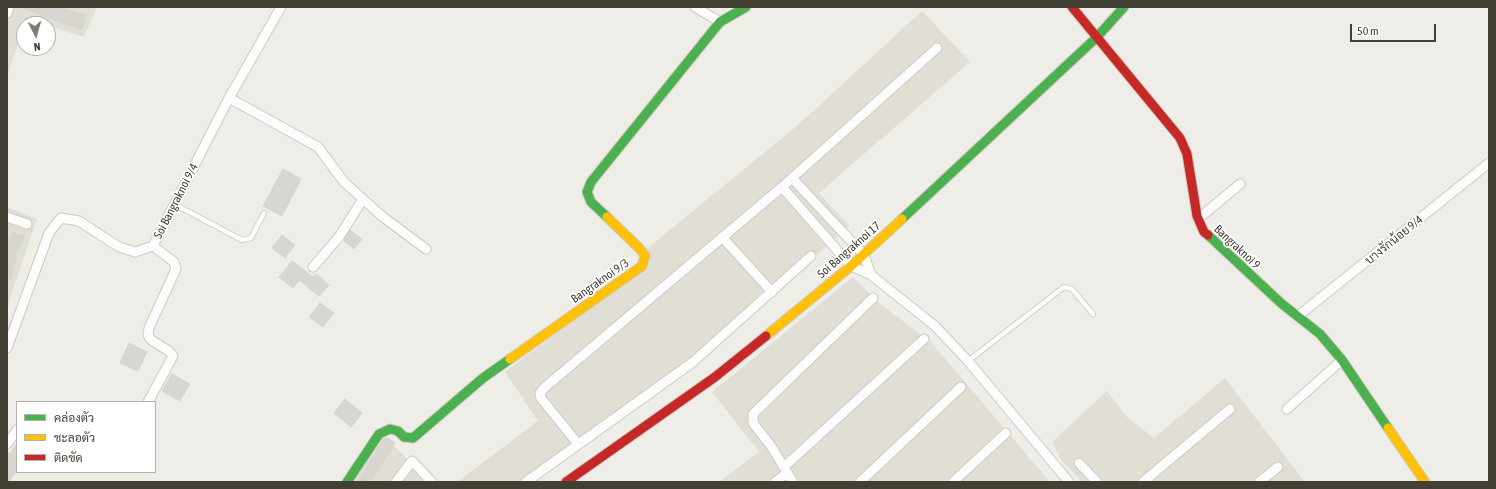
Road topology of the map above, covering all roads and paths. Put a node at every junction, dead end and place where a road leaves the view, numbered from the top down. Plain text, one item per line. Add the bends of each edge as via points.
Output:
1 (9, 7) edge
2 (281, 7) edge
3 (695, 7) edge
4 (1072, 7) edge
5 (1124, 7) edge
6 (740, 8) edge
7 (7, 13) edge
8 (720, 22) junction
9 (1097, 37) junction
10 (937, 48) dead end
11 (229, 98) junction
12 (1489, 163) edge
13 (792, 178) junction
14 (1240, 184) dead end
15 (782, 187) junction
16 (363, 199) junction
17 (174, 204) junction
18 (264, 213) dead end
19 (7, 217) edge
20 (1198, 219) junction
21 (27, 224) dead end
22 (722, 237) junction
23 (153, 246) junction
24 (426, 249) dead end
25 (864, 255) junction
26 (811, 256) dead end
27 (851, 266) junction
28 (313, 267) dead end
29 (871, 275) junction
30 (772, 292) junction
31 (873, 298) dead end
32 (1093, 314) dead end
33 (1298, 316) junction
34 (924, 339) dead end
35 (7, 348) edge
36 (1342, 360) junction
37 (968, 361) junction
38 (961, 387) dead end
39 (149, 401) edge
40 (1230, 409) dead end
41 (1287, 409) dead end
42 (16, 431) edge
43 (1006, 433) dead end
44 (7, 444) edge
45 (578, 444) junction
46 (1079, 463) dead end
47 (1278, 467) dead end
48 (786, 470) junction
49 (347, 482) edge
50 (396, 482) edge
51 (432, 482) edge
52 (526, 482) edge
53 (566, 482) edge
54 (775, 482) edge
55 (793, 482) edge
56 (860, 482) edge
57 (953, 482) edge
58 (1069, 482) edge
59 (1096, 482) edge
60 (1143, 482) edge
61 (1260, 482) edge
62 (1425, 482) edge

1 - 7 street
2 - 11 street, Soi Bangraknoi 9/4
3 - 8 street
4 - 9 street, Bangraknoi 9
5 - 9 street, Soi Bangraknoi 17
6 - 8 street, Bangraknoi 9/3
8 - 49 street, Bangraknoi 9/3 via 591,182 587,192 591,202 640,249 645,256 642,266 483,378 413,438 404,437 398,431 390,429 379,434
9 - 20 street, Bangraknoi 9 via 1180,138 1187,154
9 - 25 street, Soi Bangraknoi 17
10 - 13 street
11 - 16 street via 318,147 344,182
11 - 17 street, Soi Bangraknoi 9/4
12 - 33 street, บางรักน้อย 9/4
13 - 15 street
13 - 25 street
14 - 20 street
15 - 22 street
15 - 27 street
16 - 24 street
16 - 28 street via 339,236
17 - 18 lane via 242,240 251,238
17 - 23 street, Soi Bangraknoi 9/4
19 - 21 street
20 - 33 street, Bangraknoi 9 via 1204,232
22 - 30 street
22 - 45 street via 540,393 541,398
23 - 35 street, Soi Bangraknoi 9/4 via 135,252 120,247 79,221 61,218 49,233
23 - 39 street via 174,262 176,270 148,335 173,356
25 - 27 street, Soi Bangraknoi 17
25 - 29 street
26 - 30 street
27 - 29 street
27 - 53 street, Soi Bangraknoi 17 via 714,377
29 - 37 street via 934,326
30 - 45 street via 693,362
31 - 48 street via 754,412 753,423
32 - 37 lane via 1072,290 1064,287
33 - 36 street, Bangraknoi 9 via 1320,334
34 - 48 street
36 - 41 street
36 - 62 street, Bangraknoi 9
37 - 58 street
38 - 56 street
40 - 60 street
42 - 44 street
43 - 57 street
45 - 52 street
46 - 59 street
47 - 61 street
48 - 54 street
48 - 55 street
50 - 51 street via 412,461

